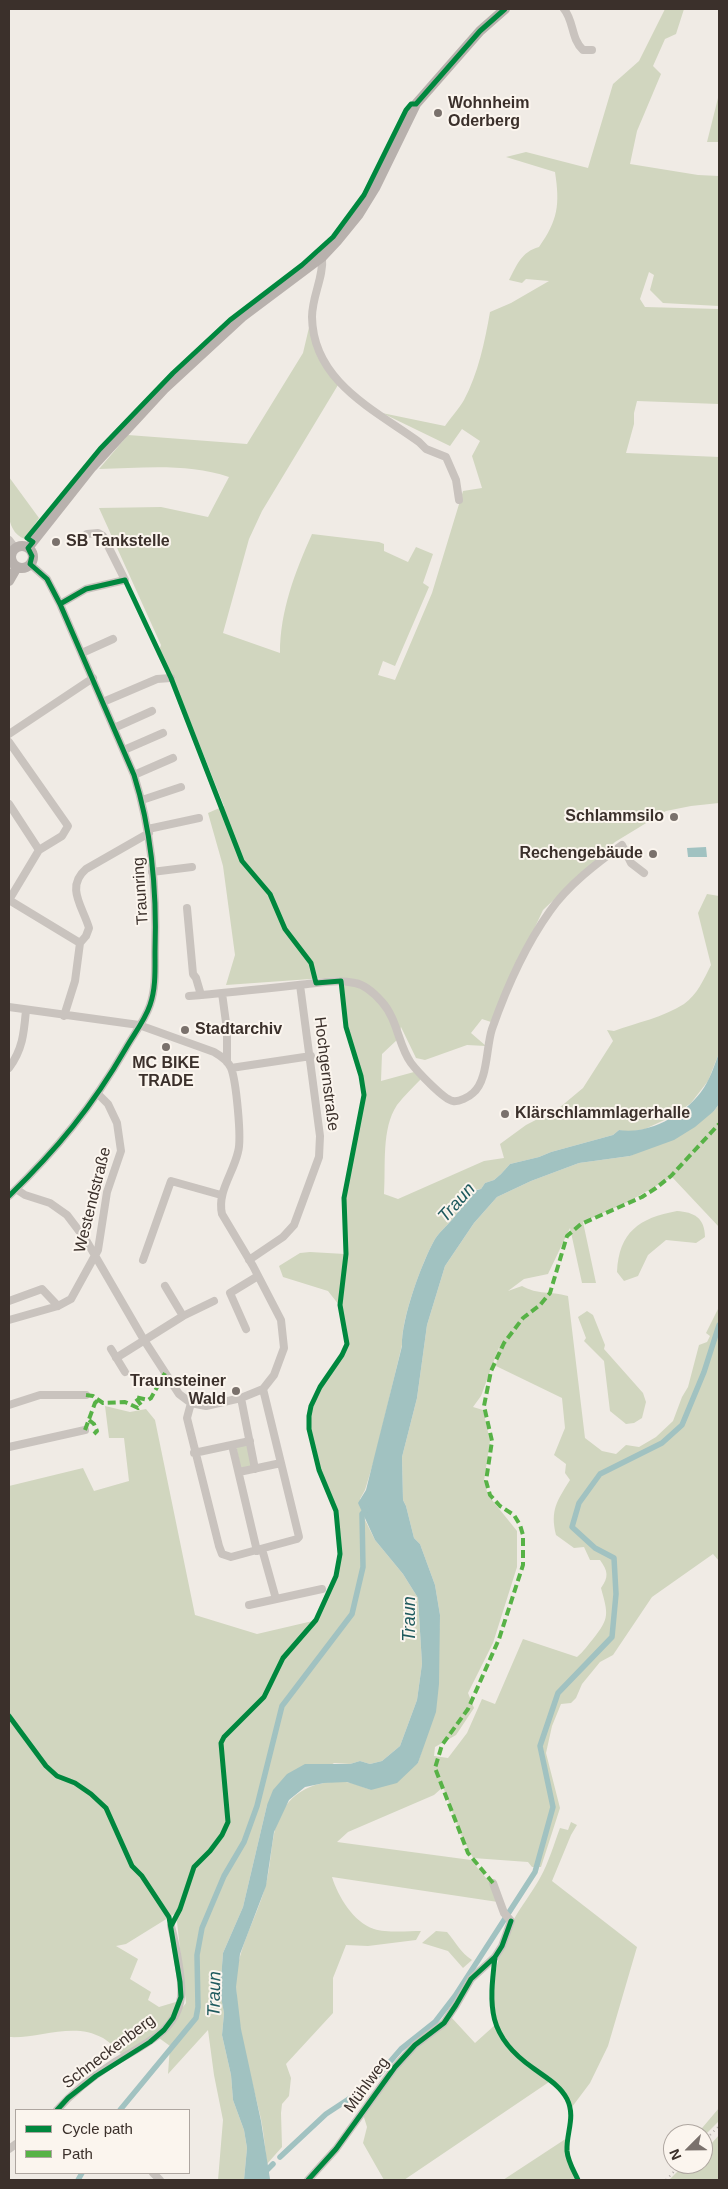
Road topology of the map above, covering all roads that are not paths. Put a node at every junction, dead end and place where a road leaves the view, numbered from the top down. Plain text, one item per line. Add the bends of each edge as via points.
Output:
1 (505, 9) edge
2 (564, 9) edge
3 (592, 50) dead end
4 (322, 256) junction
5 (459, 500) dead end
6 (87, 534) dead end
7 (12, 544) edge
8 (28, 548) junction
9 (30, 564) junction
10 (17, 566) junction
11 (9, 581) edge
12 (60, 604) junction
13 (113, 639) dead end
14 (82, 653) junction
15 (93, 678) junction
16 (171, 678) dead end
17 (103, 702) junction
18 (152, 710) dead end
19 (114, 728) junction
20 (163, 732) dead end
21 (9, 734) edge
22 (9, 742) edge
23 (124, 750) junction
24 (173, 758) dead end
25 (134, 775) junction
26 (181, 787) dead end
27 (142, 800) junction
28 (9, 804) edge
29 (199, 818) dead end
30 (148, 831) junction
31 (38, 850) junction
32 (192, 867) dead end
33 (152, 872) junction
34 (644, 873) dead end
35 (9, 900) edge
36 (187, 908) dead end
37 (80, 943) junction
38 (300, 985) junction
39 (222, 993) junction
40 (201, 995) junction
41 (190, 996) dead end
42 (9, 1007) edge
43 (26, 1010) junction
44 (64, 1016) junction
45 (139, 1025) junction
46 (311, 1056) junction
47 (229, 1065) junction
48 (9, 1068) edge
49 (98, 1094) junction
50 (16, 1189) junction
51 (221, 1195) junction
52 (9, 1196) edge
53 (95, 1255) junction
54 (143, 1260) dead end
55 (249, 1260) junction
56 (258, 1276) junction
57 (165, 1286) dead end
58 (9, 1300) edge
59 (214, 1300) dead end
60 (58, 1306) junction
61 (183, 1316) junction
62 (9, 1320) edge
63 (246, 1329) dead end
64 (144, 1340) junction
65 (111, 1349) dead end
66 (116, 1358) junction
67 (125, 1372) dead end
68 (262, 1389) junction
69 (86, 1395) dead end
70 (241, 1398) junction
71 (191, 1403) junction
72 (9, 1405) edge
73 (85, 1430) dead end
74 (250, 1441) junction
75 (232, 1445) junction
76 (9, 1447) edge
77 (194, 1453) junction
78 (281, 1463) junction
79 (256, 1469) junction
80 (239, 1472) junction
81 (260, 1550) junction
82 (322, 1589) dead end
83 (276, 1599) junction
84 (249, 1605) dead end
85 (493, 1883) dead end
86 (171, 1926) dead end
87 (58, 2109) edge
88 (308, 2180) edge

1 - 4 main road via 480,32 416,104 359,214
2 - 3 street via 583,50
4 - 5 street via 323,267 314,295 313,331 325,366 348,392 426,450 446,458 456,480
4 - 8 main road via 242,317 164,389 92,467
6 - 12 street via 98,532 103,536 125,580 86,589
7 - 8 main road
7 - 10 main road via 11,558
8 - 9 main road via 32,556
9 - 10 main road
9 - 12 street, Traunring via 47,579
10 - 11 main road
12 - 14 street, Traunring
13 - 14 street
14 - 15 street, Traunring
15 - 17 street, Traunring
15 - 21 street
16 - 17 street via 157,679
17 - 19 street, Traunring
18 - 19 street
19 - 23 street, Traunring
20 - 23 street
22 - 31 street via 68,826 62,836
23 - 25 street, Traunring
24 - 25 street
25 - 27 street, Traunring
26 - 27 street
27 - 30 street, Traunring
28 - 31 street
29 - 30 street
30 - 33 street, Traunring
30 - 37 street via 80,875 76,894 89,928
31 - 35 street
32 - 33 street
33 - 45 street, Traunring via 155,979 151,1002
34 - 38 street via 631,863 622,845 601,860 551,909 509,986 495,1021 480,1086 472,1095 460,1100 445,1098 414,1067 390,1012 369,989 341,981
35 - 37 street
36 - 40 street via 193,974
37 - 44 street via 75,981
38 - 39 street
38 - 46 street, Hochgernstraße
39 - 40 street
39 - 47 street
40 - 41 street
42 - 43 street
43 - 44 street
43 - 48 street via 23,1043
44 - 45 street
45 - 47 street via 214,1052
45 - 49 street, Traunring
46 - 47 street
46 - 55 street, Hochgernstraße via 320,1136 319,1157 294,1225 283,1237
47 - 51 street via 236,1101 239,1151
49 - 50 street, Traunring via 70,1133
49 - 53 street, Westendstraße via 108,1104 117,1123 121,1151 107,1192 102,1232
50 - 52 street, Traunring
50 - 53 street via 25,1196 50,1203 67,1215
51 - 54 street via 171,1181
51 - 55 street via 222,1214
53 - 60 street, Westendstraße via 74,1295
53 - 64 street
55 - 56 street
56 - 63 street via 230,1293
56 - 68 street via 282,1320 284,1348 274,1375
57 - 61 street
58 - 60 street via 42,1289
59 - 61 street
60 - 62 street, Westendstraße
61 - 64 street
64 - 66 street
64 - 71 street via 178,1394
65 - 66 street
66 - 67 street
68 - 70 street
68 - 78 street
69 - 72 street via 40,1395
70 - 71 street via 206,1406
70 - 74 street
71 - 77 street via 187,1418
73 - 76 street
74 - 75 street
74 - 79 street
75 - 77 street
75 - 80 street
77 - 81 street via 222,1554 231,1557
78 - 79 street
78 - 81 street via 299,1537
79 - 80 street
80 - 81 street
81 - 83 street
82 - 83 street
83 - 84 street
85 - 88 street, Mühlweg via 504,1913 511,1921 508,1934 495,1957 471,1979 444,2022 415,2045 395,2067 336,2149
86 - 87 street, Schneckenberg via 181,1998 173,2018 150,2042 96,2076

